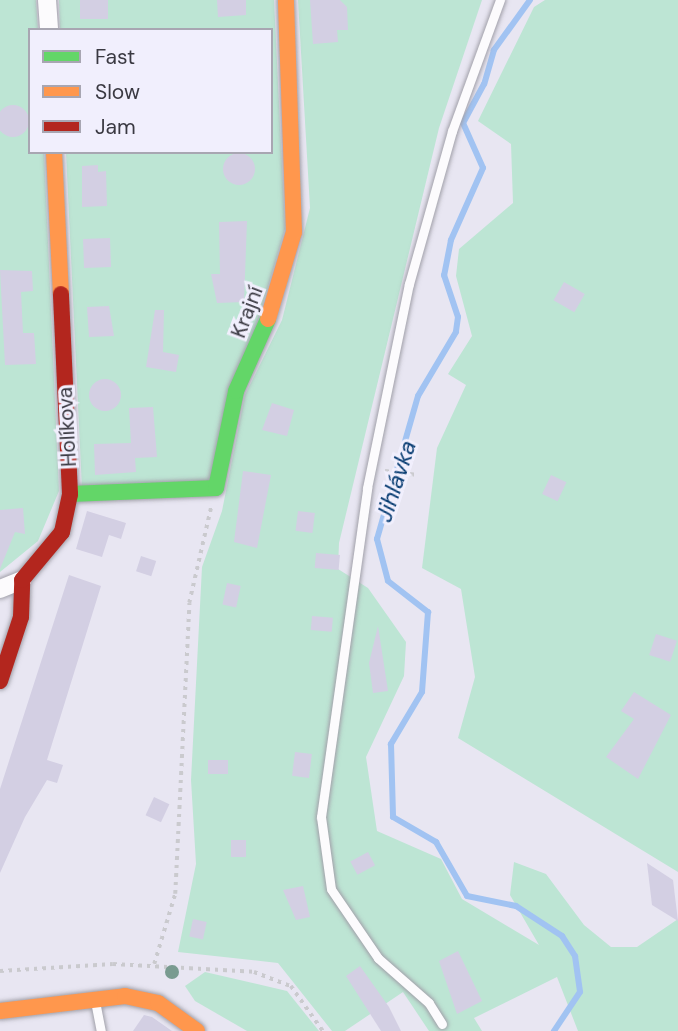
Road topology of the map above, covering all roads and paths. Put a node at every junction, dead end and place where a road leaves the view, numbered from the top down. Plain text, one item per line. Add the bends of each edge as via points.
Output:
1 (47, 0) edge
2 (286, 0) edge
3 (500, 0) edge
4 (48, 28) edge
5 (54, 154) edge
6 (393, 471) dead end
7 (418, 475) dead end
8 (216, 488) junction
9 (70, 494) junction
10 (22, 580) junction
11 (0, 589) edge
12 (0, 681) edge
13 (154, 964) junction
14 (0, 971) edge
15 (95, 1000) junction
16 (0, 1011) edge
17 (442, 1024) dead end
18 (101, 1031) edge
19 (197, 1031) edge
20 (323, 1031) edge

1 - 4 street
2 - 8 street, Krajní via 294,232 275,303 236,391
3 - 17 lane via 452,131 409,284 367,488 321,817 331,889 378,958 429,1003
5 - 9 street, Holíkova
6 - 7 path
8 - 9 street
8 - 13 path via 188,603 180,848 168,928
9 - 10 street, Holíkova via 62,531
10 - 11 street
10 - 12 street via 21,617
13 - 14 path
13 - 20 path via 275,977 291,986
15 - 16 street
15 - 18 lane
15 - 19 street via 148,1000

